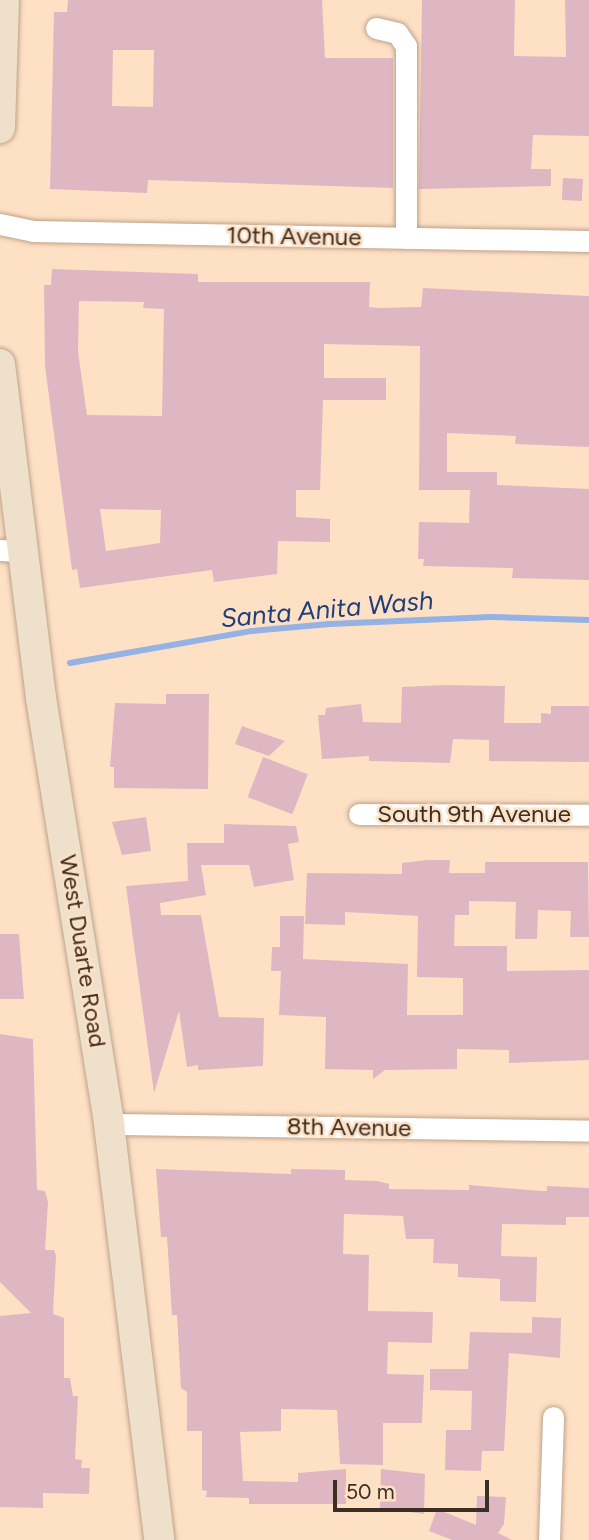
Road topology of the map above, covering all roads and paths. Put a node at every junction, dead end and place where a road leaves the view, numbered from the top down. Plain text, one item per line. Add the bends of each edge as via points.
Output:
1 (4, 0) edge
2 (376, 28) dead end
3 (0, 128) edge
4 (0, 224) edge
5 (406, 237) junction
6 (589, 241) edge
7 (0, 363) edge
8 (11, 551) edge
9 (359, 814) dead end
10 (589, 815) edge
11 (109, 1124) junction
12 (589, 1131) edge
13 (553, 1417) dead end
14 (159, 1540) edge
15 (549, 1540) edge

1 - 3 main road
2 - 5 street via 397,33 406,46
4 - 5 street, 10th Avenue via 33,231
5 - 6 street, 10th Avenue
7 - 8 main road, West Duarte Road
8 - 11 main road, West Duarte Road via 35,650
9 - 10 street, South 9th Avenue
11 - 12 street, 8th Avenue
11 - 14 main road, West Duarte Road
13 - 15 street

